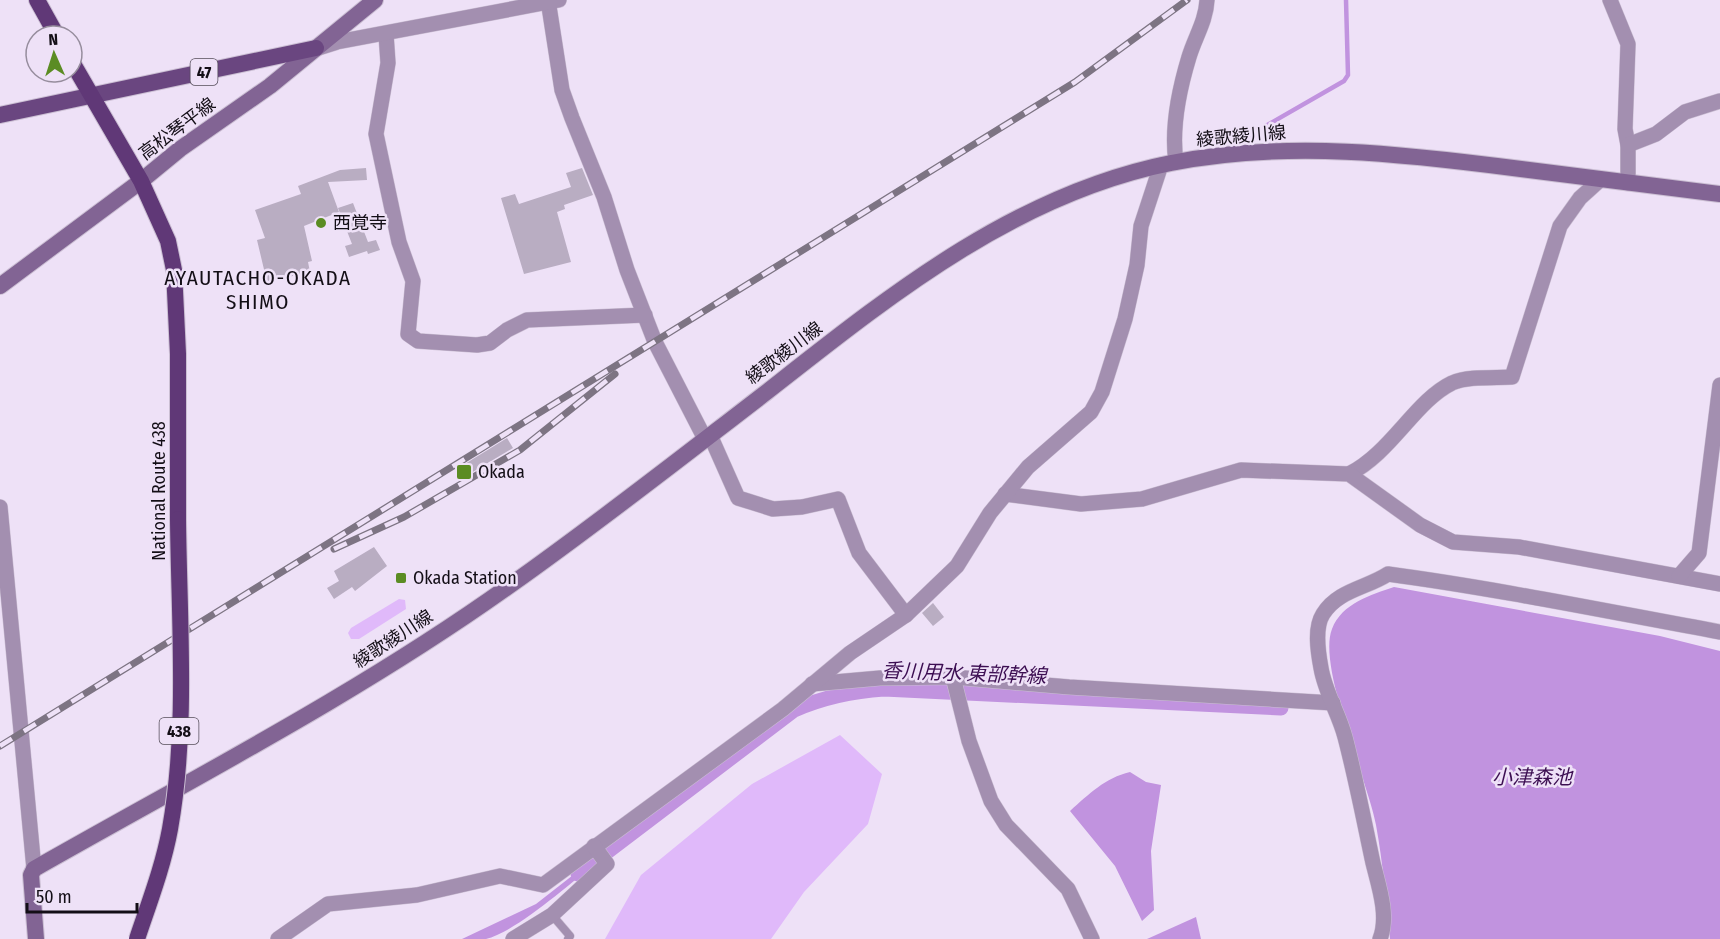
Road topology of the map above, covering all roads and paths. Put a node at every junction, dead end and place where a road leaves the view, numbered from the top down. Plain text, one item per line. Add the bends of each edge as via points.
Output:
1 (37, 0) edge
2 (375, 0) edge
3 (1208, 0) edge
4 (1610, 0) edge
5 (551, 1) edge
6 (50, 24) edge
7 (386, 34) junction
8 (316, 48) junction
9 (84, 83) edge
10 (91, 96) junction
11 (1720, 101) edge
12 (0, 115) edge
13 (1628, 145) junction
14 (1168, 164) junction
15 (1601, 180) junction
16 (141, 181) junction
17 (1628, 183) junction
18 (1720, 194) edge
19 (0, 286) edge
20 (645, 315) junction
21 (1720, 384) edge
22 (708, 437) junction
23 (1349, 474) junction
24 (1005, 494) junction
25 (0, 507) edge
26 (1679, 576) junction
27 (1720, 584) edge
28 (4, 605) edge
29 (906, 615) junction
30 (1720, 632) edge
31 (953, 677) junction
32 (812, 684) junction
33 (1333, 703) junction
34 (599, 853) junction
35 (34, 869) junction
36 (552, 915) junction
37 (36, 939) edge
38 (137, 939) edge
39 (278, 939) edge
40 (513, 939) edge
41 (568, 939) edge
42 (1092, 939) edge
43 (1380, 939) edge

1 - 6 highway
2 - 8 main road, 高松琴平線
3 - 14 street via 1207,14 1189,56
4 - 13 street via 1628,44 1624,129
5 - 7 street
5 - 20 street via 562,90
7 - 8 street
7 - 20 street via 388,63 376,134 399,242 413,281 408,334 418,341 477,345 490,343 527,320
8 - 10 main road, 47
8 - 16 main road, 高松琴平線
9 - 10 highway, National Route 438 / 438
10 - 12 main road, 47
10 - 16 highway, National Route 438 / 438
11 - 13 street via 1685,112 1656,134
13 - 17 street
14 - 15 main road, 綾歌綾川線 via 1262,152 1315,150 1430,157
14 - 22 main road, 綾歌綾川線 via 1051,202 997,228 890,298
14 - 24 street via 1141,226 1125,319 1102,392 1091,412 1028,466
15 - 17 main road, 綾歌綾川線
15 - 23 street via 1580,198 1560,226 1512,377 1455,382 1438,391 1368,465
16 - 19 main road, 高松琴平線
16 - 38 highway, National Route 438 / 438, bridge via 168,241 174,270 178,354 178,762 170,830
17 - 18 main road, 綾歌綾川線
20 - 22 street via 675,386
21 - 26 street via 1699,553
22 - 29 street via 738,498 773,509 837,499 859,553
22 - 35 main road, 綾歌綾川線 via 552,555 441,632 353,688
23 - 24 street via 1241,470 1142,499 1081,504
23 - 26 street via 1420,525 1453,542 1520,547
24 - 29 street via 957,566
25 - 28 street
26 - 27 street
28 - 35 street
29 - 32 street
30 - 33 street via 1469,585 1388,574 1374,584 1353,589 1332,603 1322,616 1318,633 1321,670
31 - 32 street
31 - 33 street
31 - 42 street via 969,741 991,801 1006,825 1068,889
32 - 34 street
33 - 43 street via 1345,736 1378,886 1385,926
34 - 36 street via 607,864
34 - 39 street via 543,885 500,876 417,895 328,904
35 - 37 main road via 31,876
36 - 40 street
36 - 41 lane via 570,936

